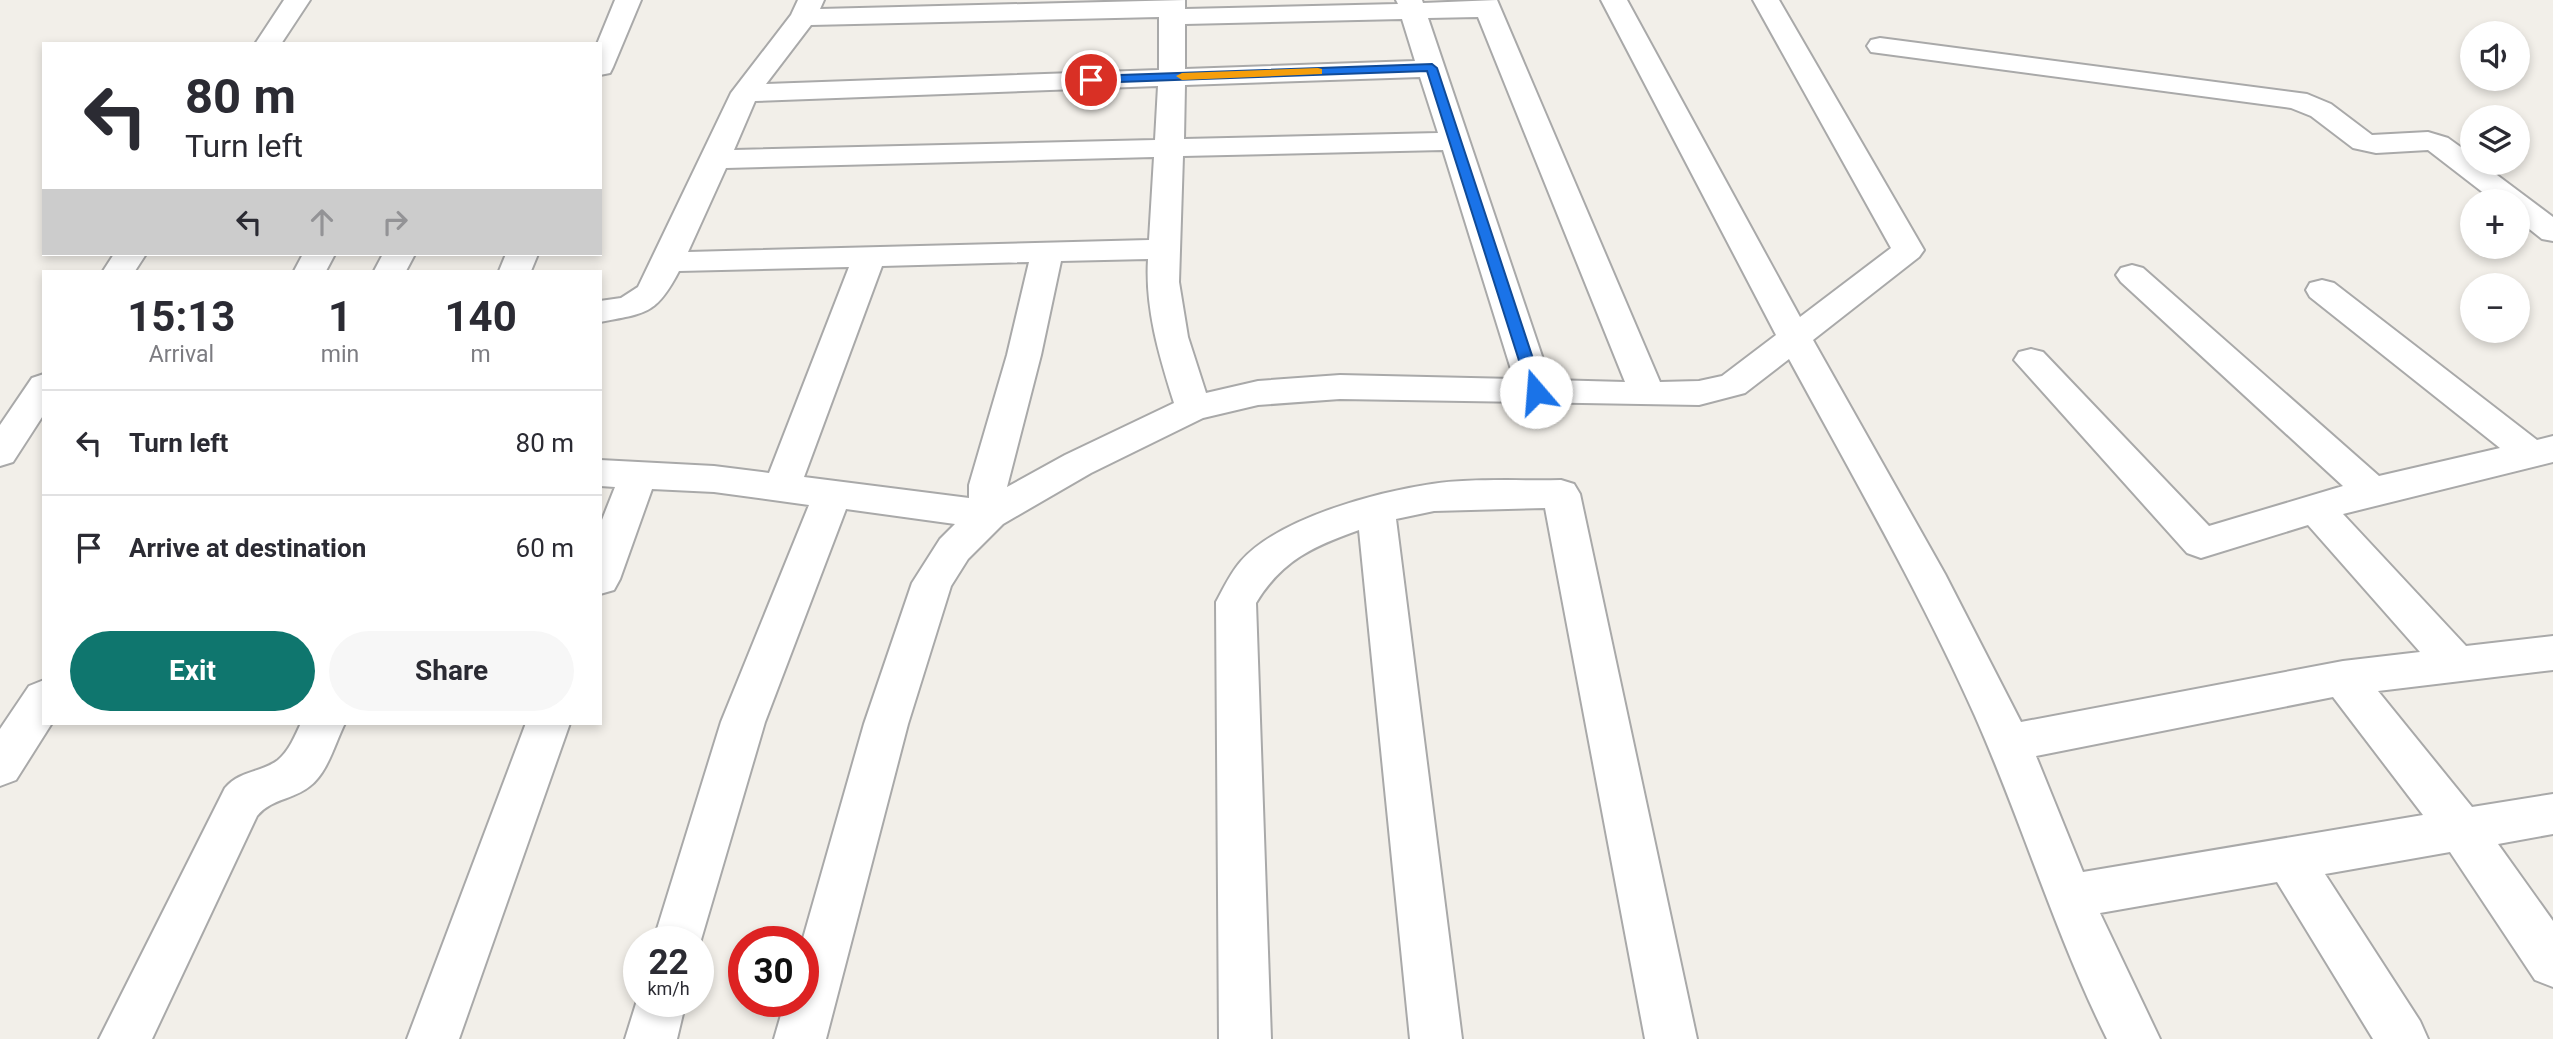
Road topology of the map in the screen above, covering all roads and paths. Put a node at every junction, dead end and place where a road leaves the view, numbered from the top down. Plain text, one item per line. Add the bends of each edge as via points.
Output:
1 (297, 0) edge
2 (628, 0) edge
3 (1614, 0) edge
4 (1766, 0) edge
5 (1486, 4) edge
6 (1411, 6) edge
7 (807, 8) edge
8 (1172, 8) edge
9 (269, 42) edge
10 (1880, 46) dead end
11 (602, 62) edge
12 (1432, 68) junction
13 (1171, 77) junction
14 (745, 93) junction
15 (1455, 141) junction
16 (1168, 149) junction
17 (715, 159) junction
18 (2497, 189) edge
19 (2530, 214) edge
20 (2553, 232) edge
21 (1164, 249) junction
22 (1047, 252) junction
23 (869, 257) junction
24 (668, 262) junction
25 (2132, 275) dead end
26 (2322, 290) dead end
27 (602, 312) edge
28 (1795, 339) junction
29 (2031, 360) dead end
30 (42, 389) edge
31 (1536, 392) junction
32 (1648, 394) junction
33 (1193, 408) junction
34 (2542, 451) edge
35 (0, 453) edge
36 (602, 473) edge
37 (638, 475) junction
38 (782, 487) junction
39 (2372, 491) junction
40 (833, 493) junction
41 (2315, 508) junction
42 (1376, 510) junction
43 (989, 514) junction
44 (602, 574) edge
45 (2553, 653) edge
46 (2456, 664) junction
47 (2343, 678) junction
48 (42, 701) edge
49 (322, 725) edge
50 (547, 725) edge
51 (2008, 743) junction
52 (0, 767) edge
53 (2553, 814) edge
54 (2461, 829) junction
55 (2288, 859) junction
56 (2069, 896) junction
57 (682, 926) edge
58 (2553, 963) edge
59 (657, 1017) edge
60 (125, 1039) edge
61 (433, 1039) edge
62 (651, 1039) edge
63 (800, 1039) edge
64 (1245, 1039) edge
65 (1436, 1039) edge
66 (1671, 1039) edge
67 (2134, 1039) edge
68 (2402, 1039) edge

1 - 9 street
2 - 11 street
3 - 28 street
4 - 28 street via 1908,250
5 - 6 street
5 - 32 street
6 - 8 street
6 - 12 street
7 - 8 street
7 - 14 street
8 - 13 street
10 - 18 street via 2297,100 2321,110 2363,142 2438,144
12 - 13 street
12 - 15 street
13 - 14 street
13 - 16 street
14 - 17 street
15 - 16 street
15 - 31 street
16 - 17 street
16 - 21 street
17 - 24 street
19 - 20 street
21 - 22 street
21 - 33 street via 1163,282 1171,337
22 - 23 street
22 - 43 street via 988,485
23 - 24 street
23 - 38 street
24 - 27 street via 651,293 631,306
25 - 39 street
26 - 34 street
28 - 32 street via 1733,385 1699,393
28 - 51 street via 1909,542
29 - 41 street via 2201,543
30 - 35 street
31 - 32 street
31 - 33 street via 1316,388 1258,393
33 - 43 street
34 - 39 street
36 - 37 street
37 - 38 street
37 - 44 street
38 - 40 street
39 - 41 street
40 - 43 street
40 - 57 street via 743,722
41 - 46 street
42 - 64 street via 1300,536 1255,571 1236,602
42 - 65 street
42 - 66 street via 1434,497 1561,494
43 - 63 street via 954,549 932,583 886,724
45 - 46 street
46 - 47 street
47 - 51 street
47 - 54 street
48 - 52 street
49 - 60 street via 301,766 290,777 256,786 241,802
50 - 61 street
51 - 56 street
53 - 54 street
54 - 55 street
54 - 58 street
55 - 56 street
55 - 68 street
56 - 67 street
59 - 62 street

